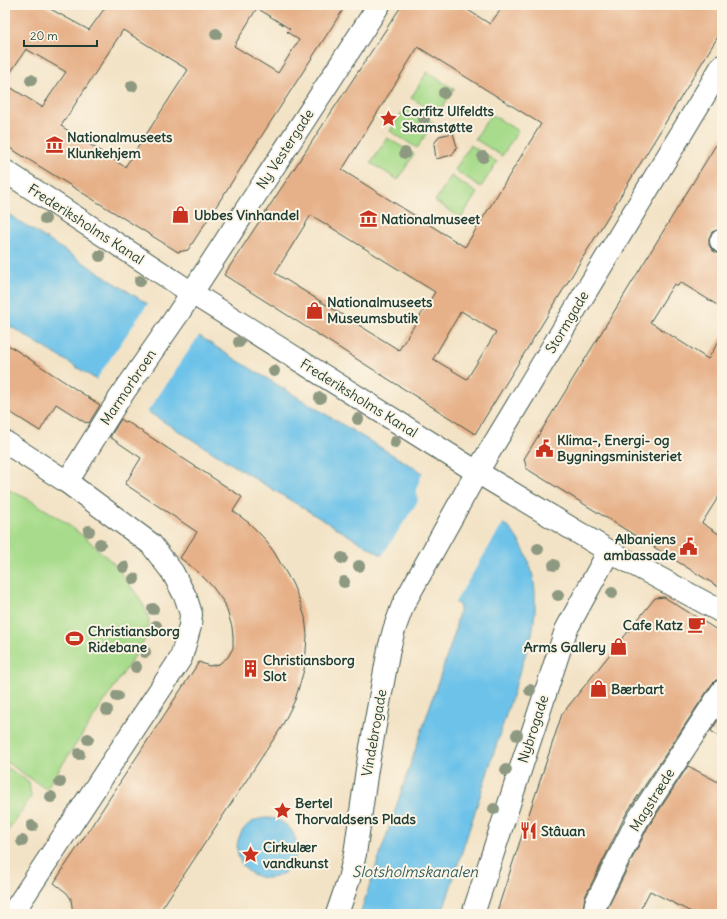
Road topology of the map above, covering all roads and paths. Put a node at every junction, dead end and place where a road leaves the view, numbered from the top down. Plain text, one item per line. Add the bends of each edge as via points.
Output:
1 (379, 5) edge
2 (722, 66) edge
3 (5, 171) edge
4 (192, 293) junction
5 (5, 442) edge
6 (477, 472) junction
7 (67, 482) junction
8 (609, 551) junction
9 (417, 580) joint
10 (722, 612) edge
11 (722, 691) edge
12 (12, 914) edge
13 (338, 914) edge
14 (472, 914) edge
15 (594, 914) edge

1 - 4 street, Ny Vestergade
2 - 6 street, Stormgade
3 - 4 street, Frederiksholms Kanal
4 - 6 street, Frederiksholms Kanal
4 - 7 street, Marmorbroen via 119,399
5 - 7 street
6 - 8 street, Frederiksholms Kanal
6 - 9 street, Stormgade
7 - 12 street via 150,544 173,573 186,598 191,614 190,626 181,658
8 - 10 street, Frederiksholms Kanal
8 - 14 street, Nybrogade via 566,630
9 - 13 street, Vindebrogade via 394,630 389,650 367,769 355,854
11 - 15 street, Magstræde via 637,821 596,903

